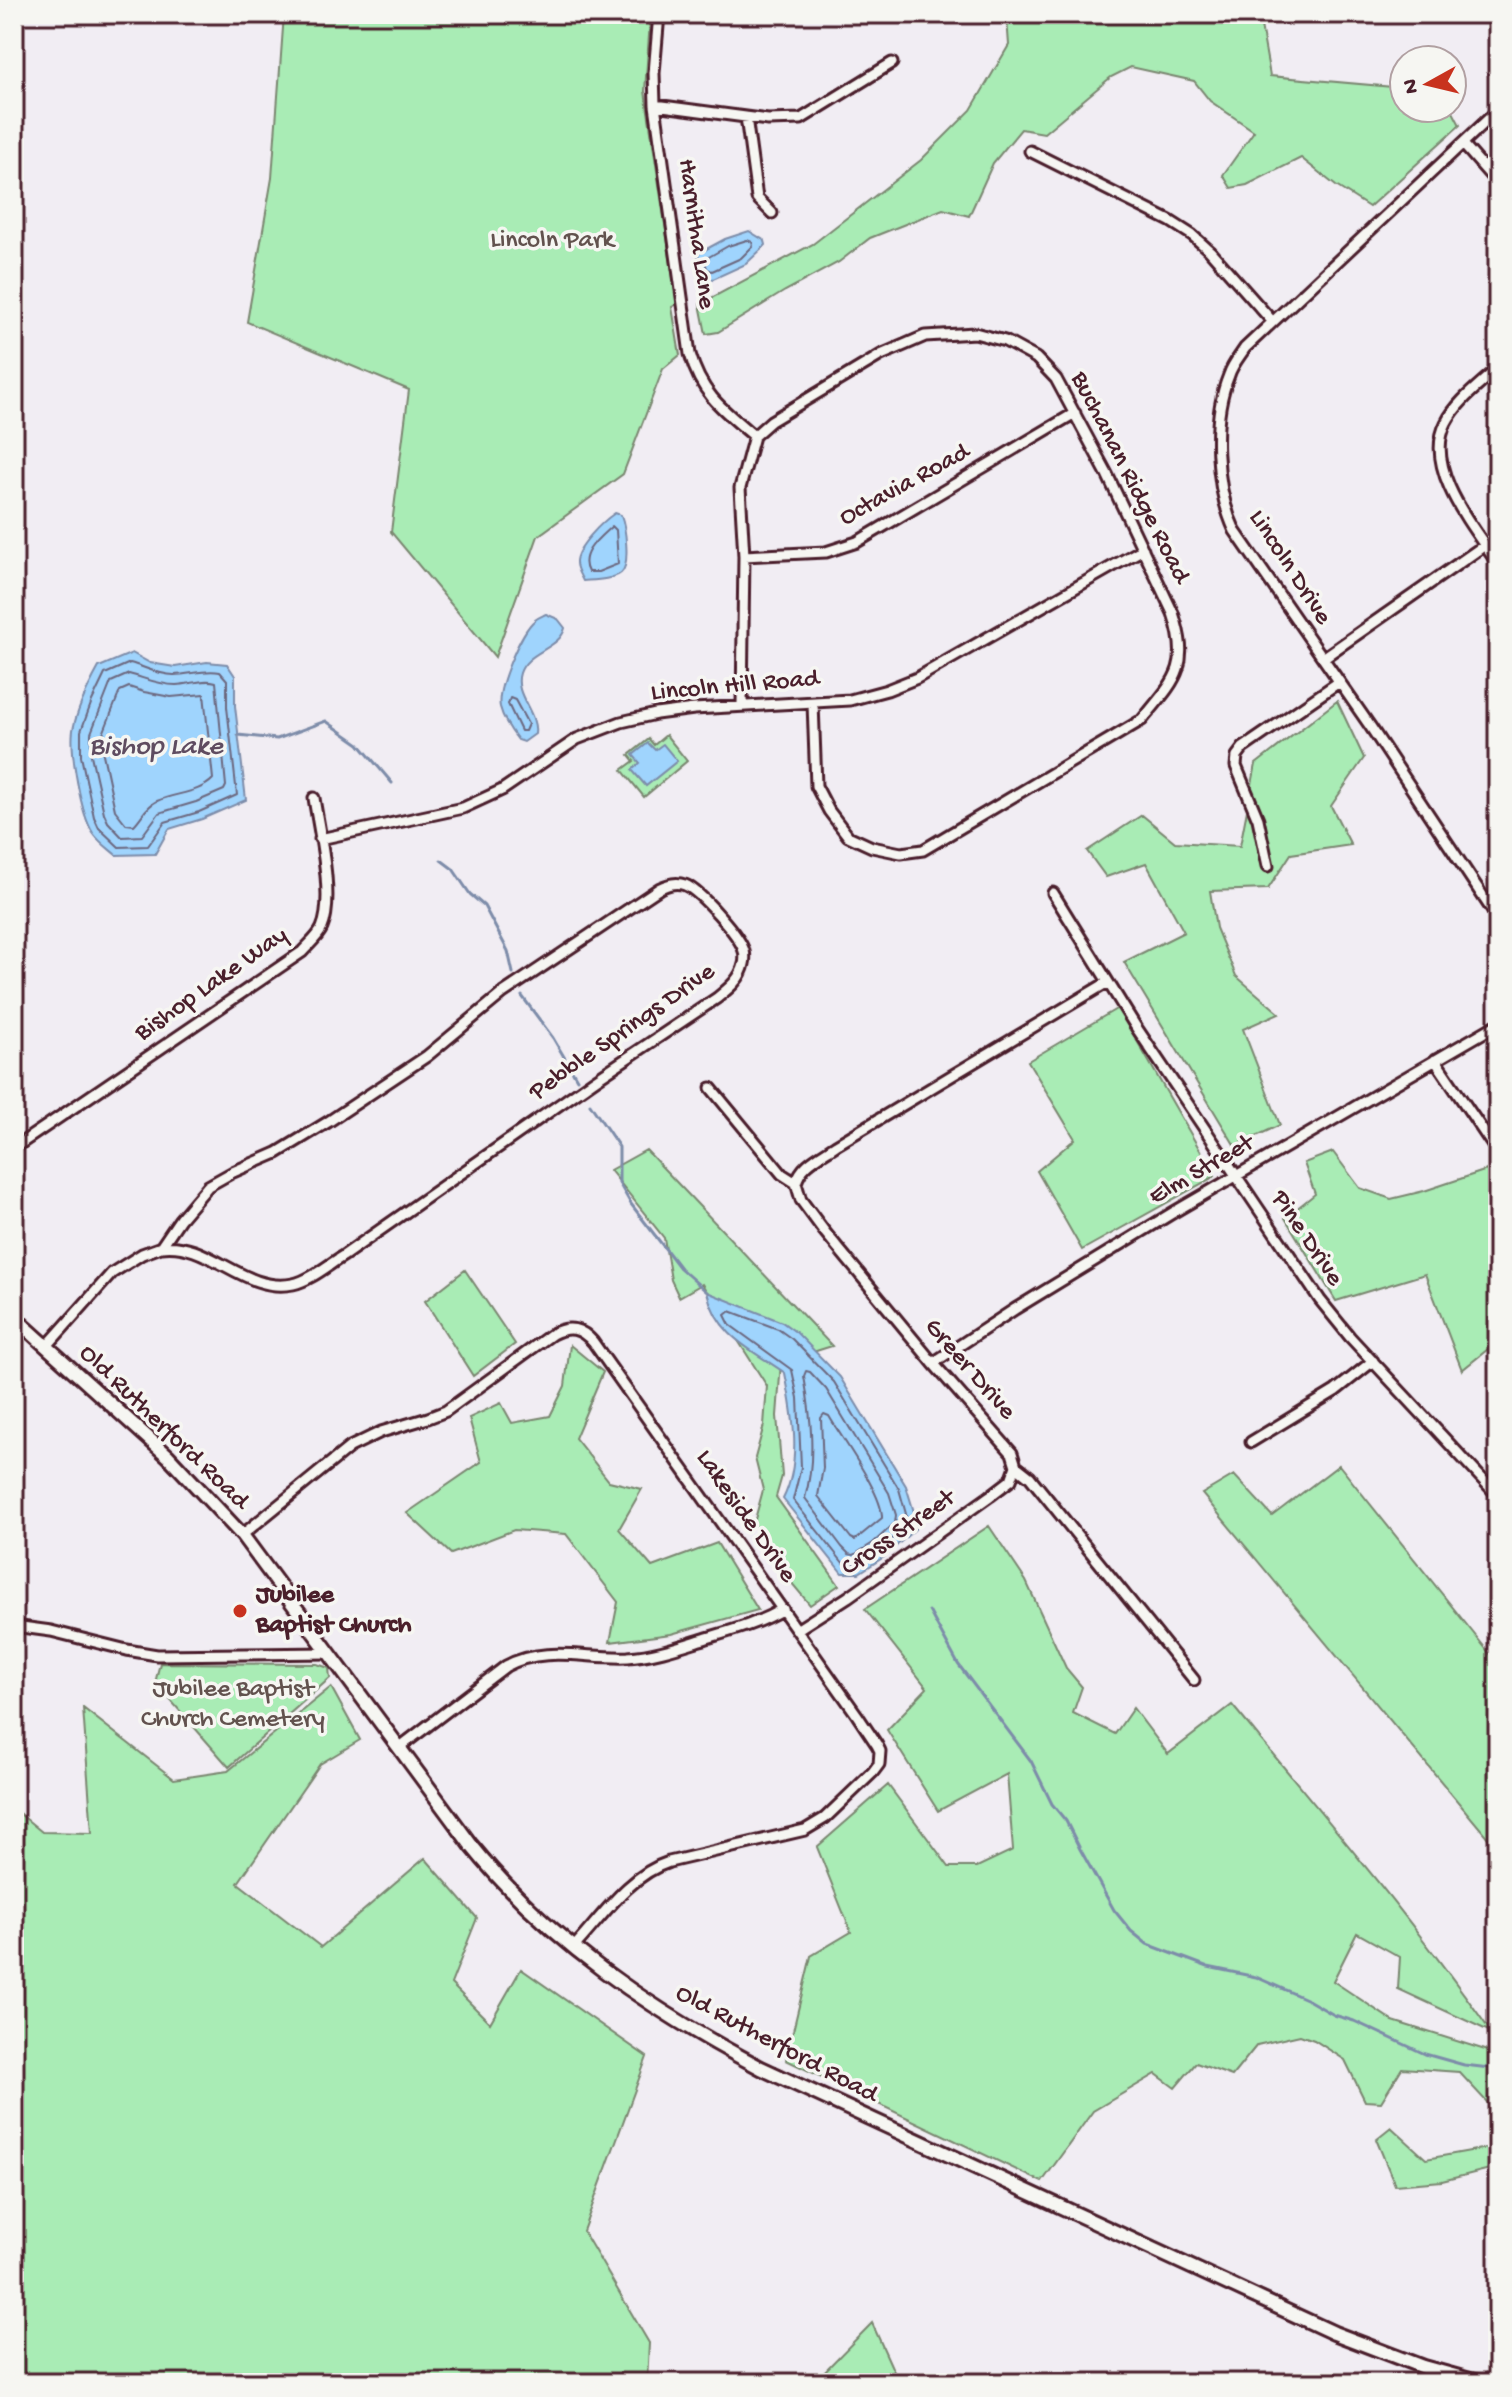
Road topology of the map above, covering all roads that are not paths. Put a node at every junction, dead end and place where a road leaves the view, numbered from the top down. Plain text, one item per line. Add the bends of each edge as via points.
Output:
1 (659, 14) edge
2 (892, 63) dead end
3 (655, 105) junction
4 (1498, 110) edge
5 (746, 117) junction
6 (1463, 144) junction
7 (1030, 151) dead end
8 (1498, 184) edge
9 (772, 213) dead end
10 (1272, 321) junction
11 (1498, 368) edge
12 (1075, 413) junction
13 (754, 436) junction
14 (1485, 545) junction
15 (1143, 549) junction
16 (744, 556) junction
17 (1498, 564) edge
18 (1323, 658) junction
19 (1339, 682) junction
20 (813, 703) junction
21 (742, 704) junction
22 (314, 798) dead end
23 (320, 839) junction
24 (1268, 866) dead end
25 (1053, 893) dead end
26 (1498, 919) edge
27 (1108, 982) junction
28 (1498, 1024) edge
29 (1435, 1060) junction
30 (711, 1088) dead end
31 (14, 1148) edge
32 (1498, 1153) edge
33 (1237, 1176) junction
34 (796, 1183) junction
35 (161, 1247) junction
36 (14, 1317) edge
37 (46, 1347) junction
38 (1373, 1361) junction
39 (933, 1363) junction
40 (1251, 1442) dead end
41 (1016, 1466) junction
42 (1498, 1496) edge
43 (242, 1535) junction
44 (783, 1609) junction
45 (14, 1626) edge
46 (798, 1629) junction
47 (330, 1653) junction
48 (1194, 1680) dead end
49 (400, 1747) junction
50 (574, 1947) junction
51 (1481, 2383) edge

1 - 3 street, Harnitha Lane
2 - 5 street via 801,119
3 - 5 street
3 - 13 street, Harnitha Lane via 694,370 718,406
4 - 6 street, Lincoln Drive
5 - 9 street via 757,198
6 - 8 street
6 - 10 street, Lincoln Drive
7 - 10 street via 1182,228 1210,251
10 - 18 street, Lincoln Drive via 1245,348 1222,395 1221,487 1235,531
11 - 14 street via 1455,410 1440,441 1446,482
12 - 13 street, Buchanan Ridge Road via 1056,379 1036,358 1005,341 947,333 925,336 881,355
12 - 15 street, Buchanan Ridge Road
12 - 16 street, Octavia Road via 857,542 826,552
13 - 16 street via 740,488
14 - 17 street
14 - 18 street
15 - 20 street, Lincoln Hill Road via 917,678 850,700
15 - 20 street, Buchanan Ridge Road via 1182,640 1179,670 1163,694 1142,720 923,850 901,853 872,847 848,836 829,811 816,786
16 - 21 street
18 - 19 street, Lincoln Drive
19 - 24 street via 1237,756
19 - 26 street, Lincoln Drive
20 - 21 street, Lincoln Hill Road
21 - 23 street, Lincoln Hill Road via 621,722 577,739 502,790 463,808
22 - 23 street, Bishop Lake Way
23 - 31 street, Bishop Lake Way via 327,913 321,932 302,952
25 - 27 street, Pine Drive
27 - 33 street, Pine Drive
27 - 34 street via 836,1145 805,1167
28 - 29 street, Elm Street
29 - 32 street
29 - 33 street, Elm Street
30 - 34 street, Greer Drive via 782,1174
33 - 38 street, Pine Drive via 1320,1300
33 - 39 street, Elm Street
34 - 39 street, Greer Drive via 801,1200 824,1231
35 - 35 street, Pebble Springs Drive via 188,1249 258,1282 300,1281 717,998 742,970 744,950 695,891 676,883 660,888 503,993 427,1056 328,1122 277,1153 216,1180
35 - 37 street, Pebble Springs Drive via 112,1273
36 - 37 street, Old Rutherford Road
37 - 43 street, Old Rutherford Road via 168,1456
38 - 40 street
38 - 42 street, Pine Drive
39 - 41 street, Greer Drive via 1012,1453
41 - 46 street, Cross Street via 1011,1480 990,1496
41 - 48 street, Greer Drive
43 - 44 street, Lakeside Drive via 350,1447 446,1411 552,1334 571,1328 588,1335 606,1358
43 - 47 street, Old Rutherford Road
44 - 46 street, Lakeside Drive
44 - 49 street via 762,1621 651,1654 523,1658
45 - 47 street via 157,1655
46 - 50 street, Lakeside Drive via 877,1745 876,1769 805,1830 650,1869
47 - 49 street, Old Rutherford Road
49 - 50 street, Old Rutherford Road via 486,1864
50 - 51 street, Old Rutherford Road via 686,2027 761,2068 1334,2333

